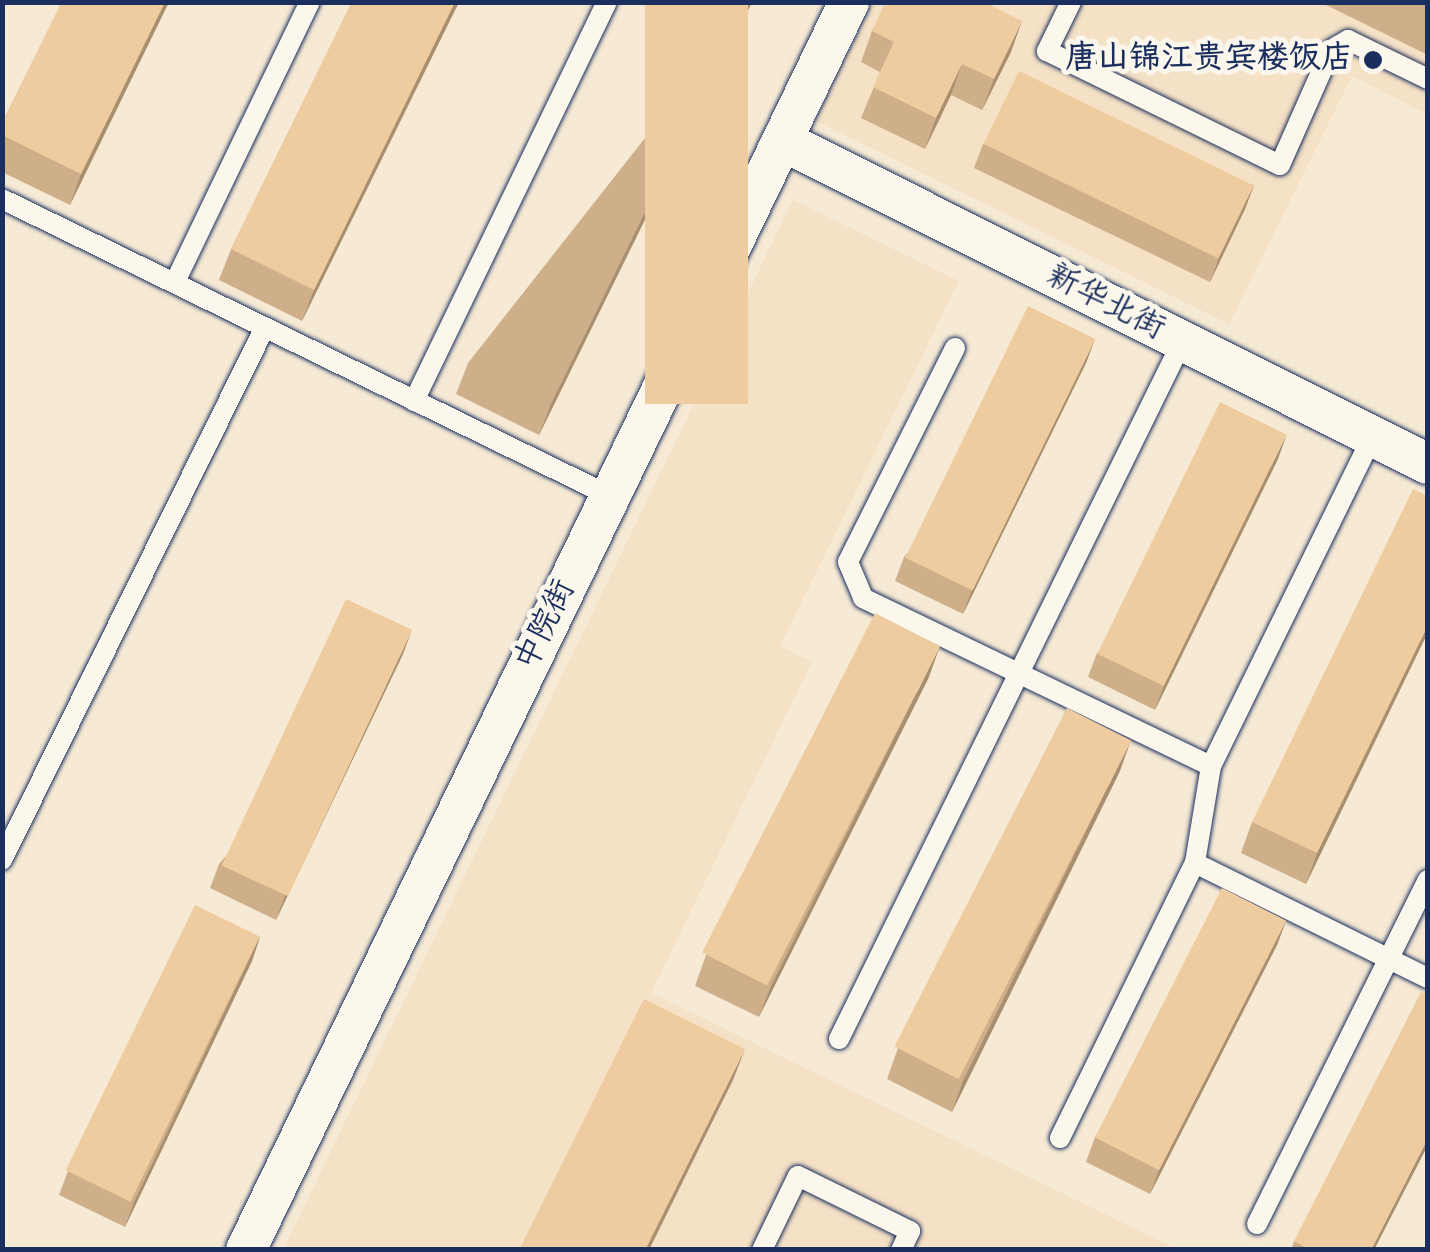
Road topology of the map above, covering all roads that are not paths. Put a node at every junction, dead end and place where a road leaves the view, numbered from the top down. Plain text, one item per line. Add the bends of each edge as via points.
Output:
1 (310, 2) edge
2 (607, 2) edge
3 (849, 2) edge
4 (1070, 2) edge
5 (1428, 78) edge
6 (783, 141) junction
7 (2, 199) edge
8 (174, 282) junction
9 (264, 327) junction
10 (1182, 342) junction
11 (954, 348) dead end
12 (414, 400) junction
13 (1372, 437) junction
14 (1428, 464) edge
15 (610, 496) junction
16 (1020, 676) junction
17 (1210, 766) junction
18 (2, 860) edge
19 (1195, 863) junction
20 (1428, 880) edge
21 (1388, 959) junction
22 (1428, 978) edge
23 (839, 1039) dead end
24 (1060, 1138) dead end
25 (1257, 1224) dead end
26 (246, 1250) edge
27 (762, 1250) edge
28 (900, 1250) edge

1 - 8 lane
2 - 12 lane
3 - 6 street, 中院街
4 - 5 lane via 1047,52 1280,165 1331,50 1348,40
6 - 10 street, 新华北街
6 - 15 street, 中院街
7 - 8 lane
8 - 9 lane
9 - 12 lane
9 - 18 lane
10 - 13 street, 新华北街
10 - 16 lane
11 - 16 lane via 848,562 863,598
12 - 15 lane
13 - 14 street, 新华北街
13 - 17 lane
15 - 26 street, 中院街
16 - 17 lane
16 - 23 lane
17 - 19 lane
19 - 21 lane
19 - 24 lane
20 - 21 lane
21 - 22 lane
21 - 25 lane
27 - 28 lane via 798,1176 910,1231

